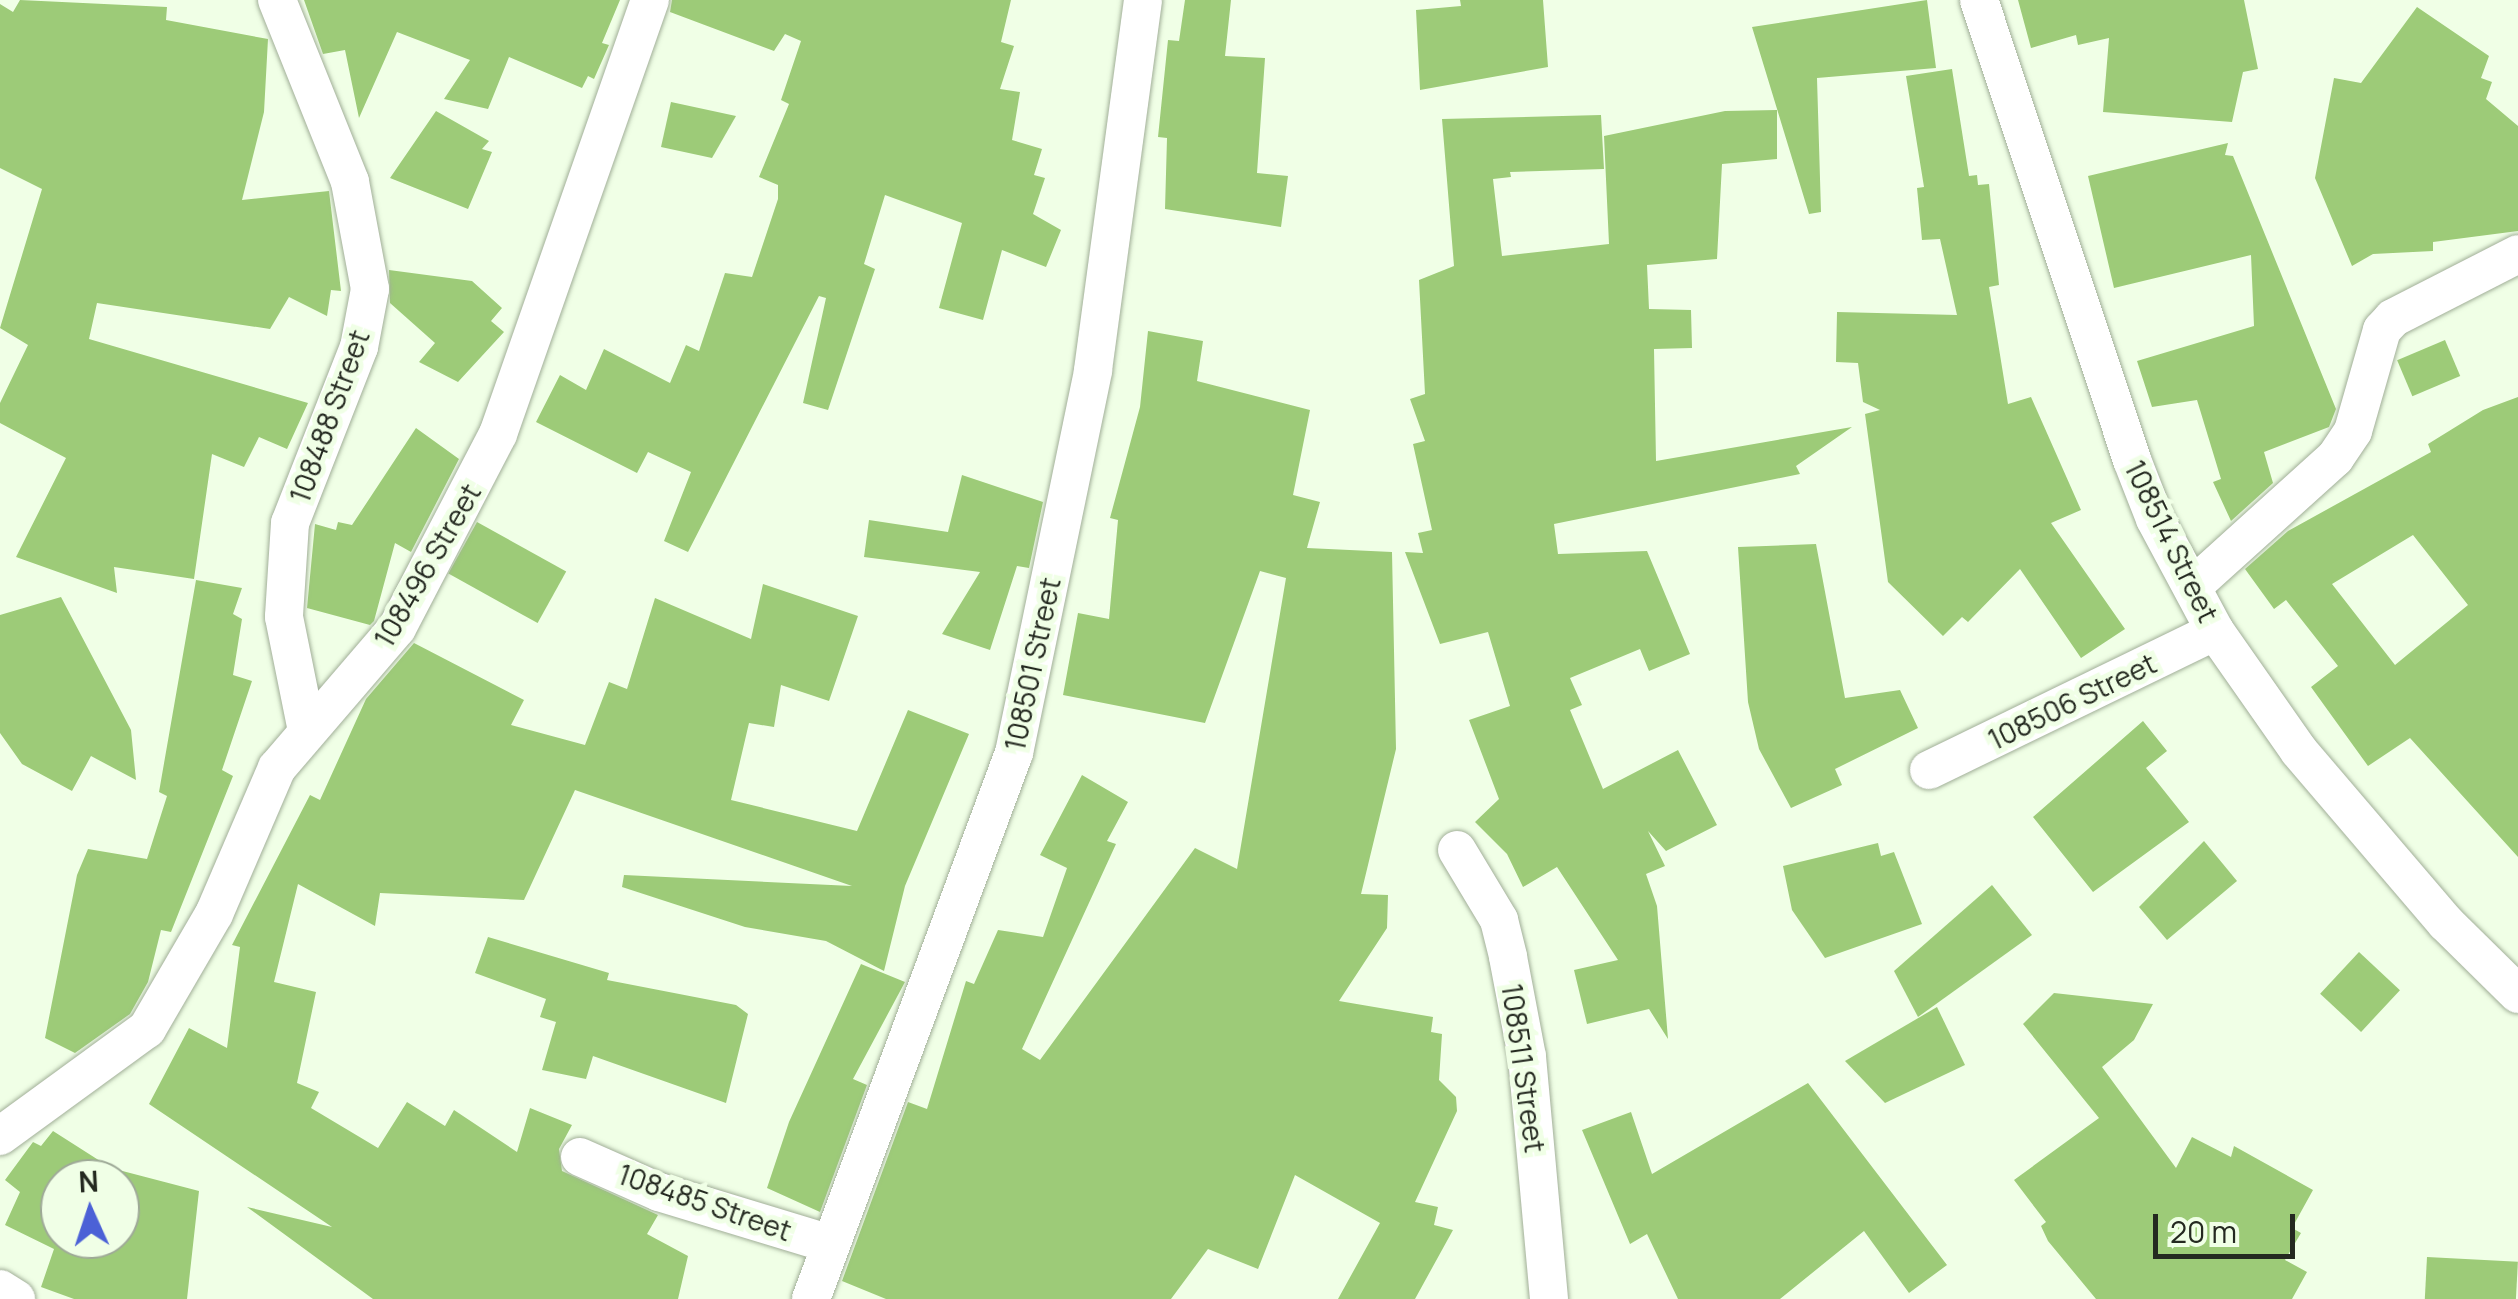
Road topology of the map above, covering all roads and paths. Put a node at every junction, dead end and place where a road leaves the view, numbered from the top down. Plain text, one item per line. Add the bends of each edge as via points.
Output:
1 (276, 0) edge
2 (650, 0) edge
3 (1143, 0) edge
4 (1979, 0) edge
5 (2518, 254) edge
6 (2192, 587) junction
7 (2215, 631) junction
8 (306, 726) junction
9 (1930, 770) dead end
10 (1457, 850) dead end
11 (2518, 994) edge
12 (0, 1136) edge
13 (580, 1156) dead end
14 (830, 1244) junction
15 (0, 1289) edge
16 (16, 1299) edge
17 (811, 1299) edge
18 (1549, 1299) edge

1 - 8 street, 108488 Street via 350,182 370,288 359,347 290,523 284,617
2 - 8 street, 108496 Street via 498,434 470,496 397,628
3 - 14 street, 108501 Street via 1106,296 1014,753
4 - 6 street, 108514 Street via 2132,460
5 - 6 street via 2393,318 2382,330 2358,419 2335,458
6 - 7 street, 108514 Street
7 - 9 street, 108506 Street
7 - 11 street, 108514 Street via 2299,751 2446,924
8 - 12 street, 108496 Street via 276,768 214,914 146,1029
10 - 18 street, 108511 Street via 1499,920 1508,957 1528,1058
13 - 14 street, 108485 Street via 659,1192
14 - 17 street, 108501 Street
15 - 16 street

